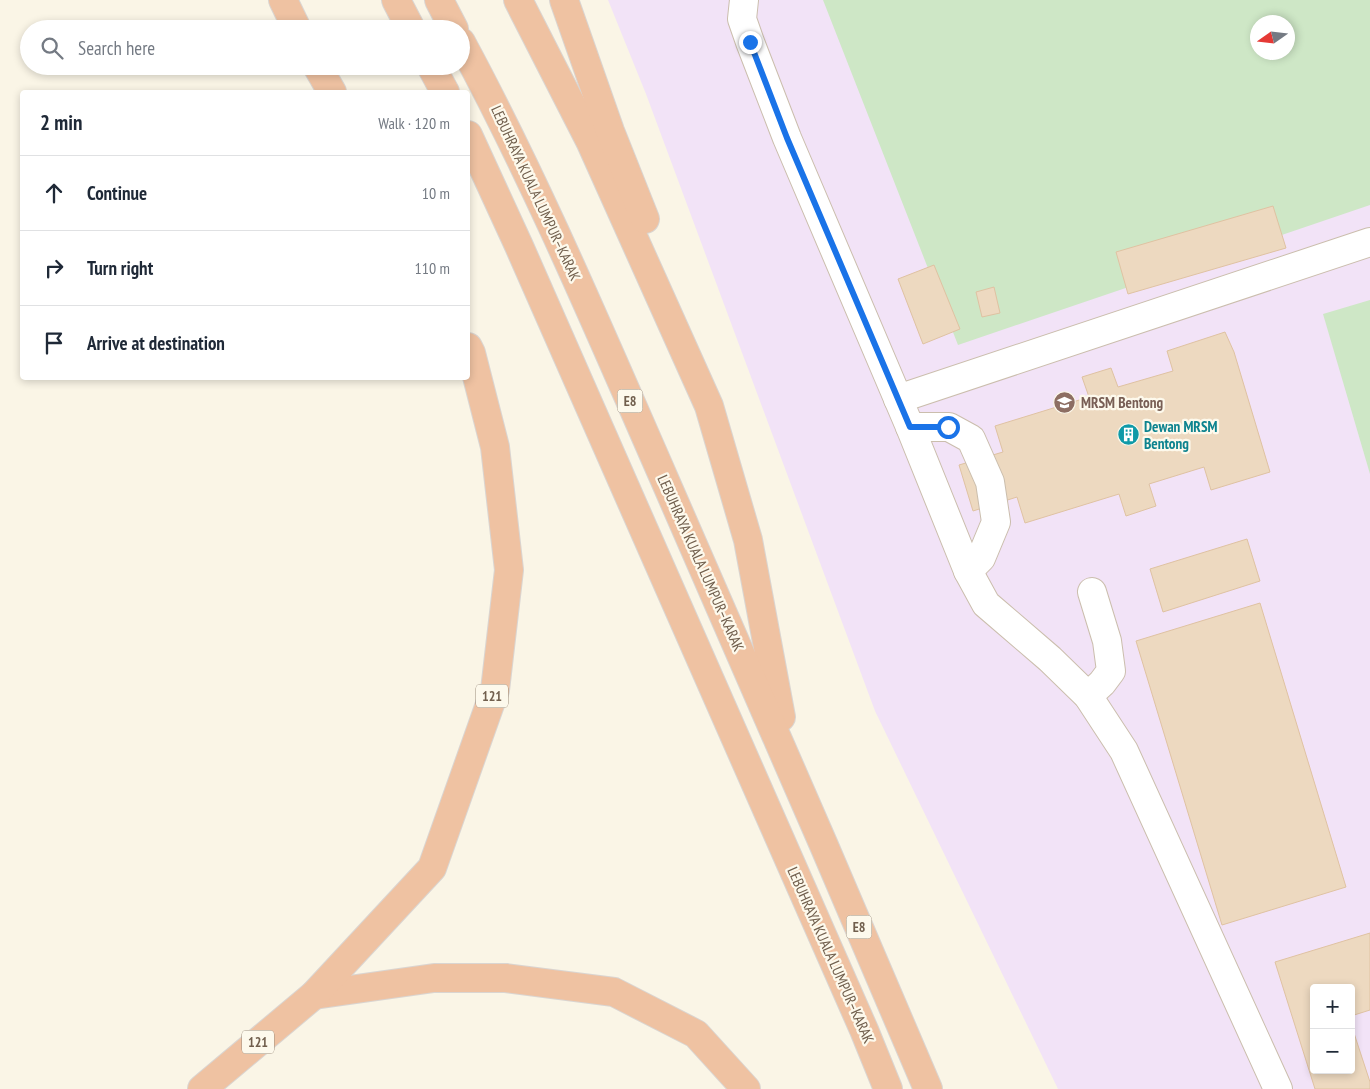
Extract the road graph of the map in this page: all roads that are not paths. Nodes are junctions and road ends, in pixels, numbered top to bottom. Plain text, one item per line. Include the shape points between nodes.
1 (283, 0) edge
2 (396, 0) edge
3 (439, 0) edge
4 (518, 0) edge
5 (564, 0) edge
6 (744, 0) edge
7 (293, 20) edge
8 (406, 20) edge
9 (449, 20) edge
10 (470, 58) edge
11 (322, 75) edge
12 (436, 75) edge
13 (331, 90) edge
14 (444, 90) edge
15 (470, 139) edge
16 (1370, 242) edge
17 (470, 351) edge
18 (898, 399) junction
19 (709, 406) junction
20 (910, 427) junction
21 (968, 572) junction
22 (1092, 592) dead end
23 (1088, 696) junction
24 (790, 765) junction
25 (314, 995) junction
26 (202, 1089) edge
27 (746, 1089) edge
28 (888, 1089) edge
29 (928, 1089) edge
30 (1278, 1089) edge

1 - 7 highway
2 - 8 highway
3 - 9 highway
4 - 19 highway via 592,143
5 - 19 highway via 610,131 692,338
6 - 18 street via 742,18 787,138
10 - 24 highway, LEBUHRAYA KUALA LUMPUR–KARAK / E8 via 555,230
11 - 13 highway
12 - 14 highway
15 - 28 highway, LEBUHRAYA KUALA LUMPUR–KARAK / E8 via 520,246
16 - 18 street
17 - 25 highway, 121 via 495,447 509,570 495,690 432,868
18 - 20 street
19 - 24 highway via 748,540
20 - 21 street
20 - 21 street via 948,427 971,439 990,482 996,522 981,558
21 - 23 street via 986,604
22 - 23 street via 1107,641 1111,671
23 - 30 street via 1124,751
24 - 29 highway, LEBUHRAYA KUALA LUMPUR–KARAK / E8
25 - 26 highway, 121
25 - 27 highway via 443,978 506,978 614,992 696,1034

